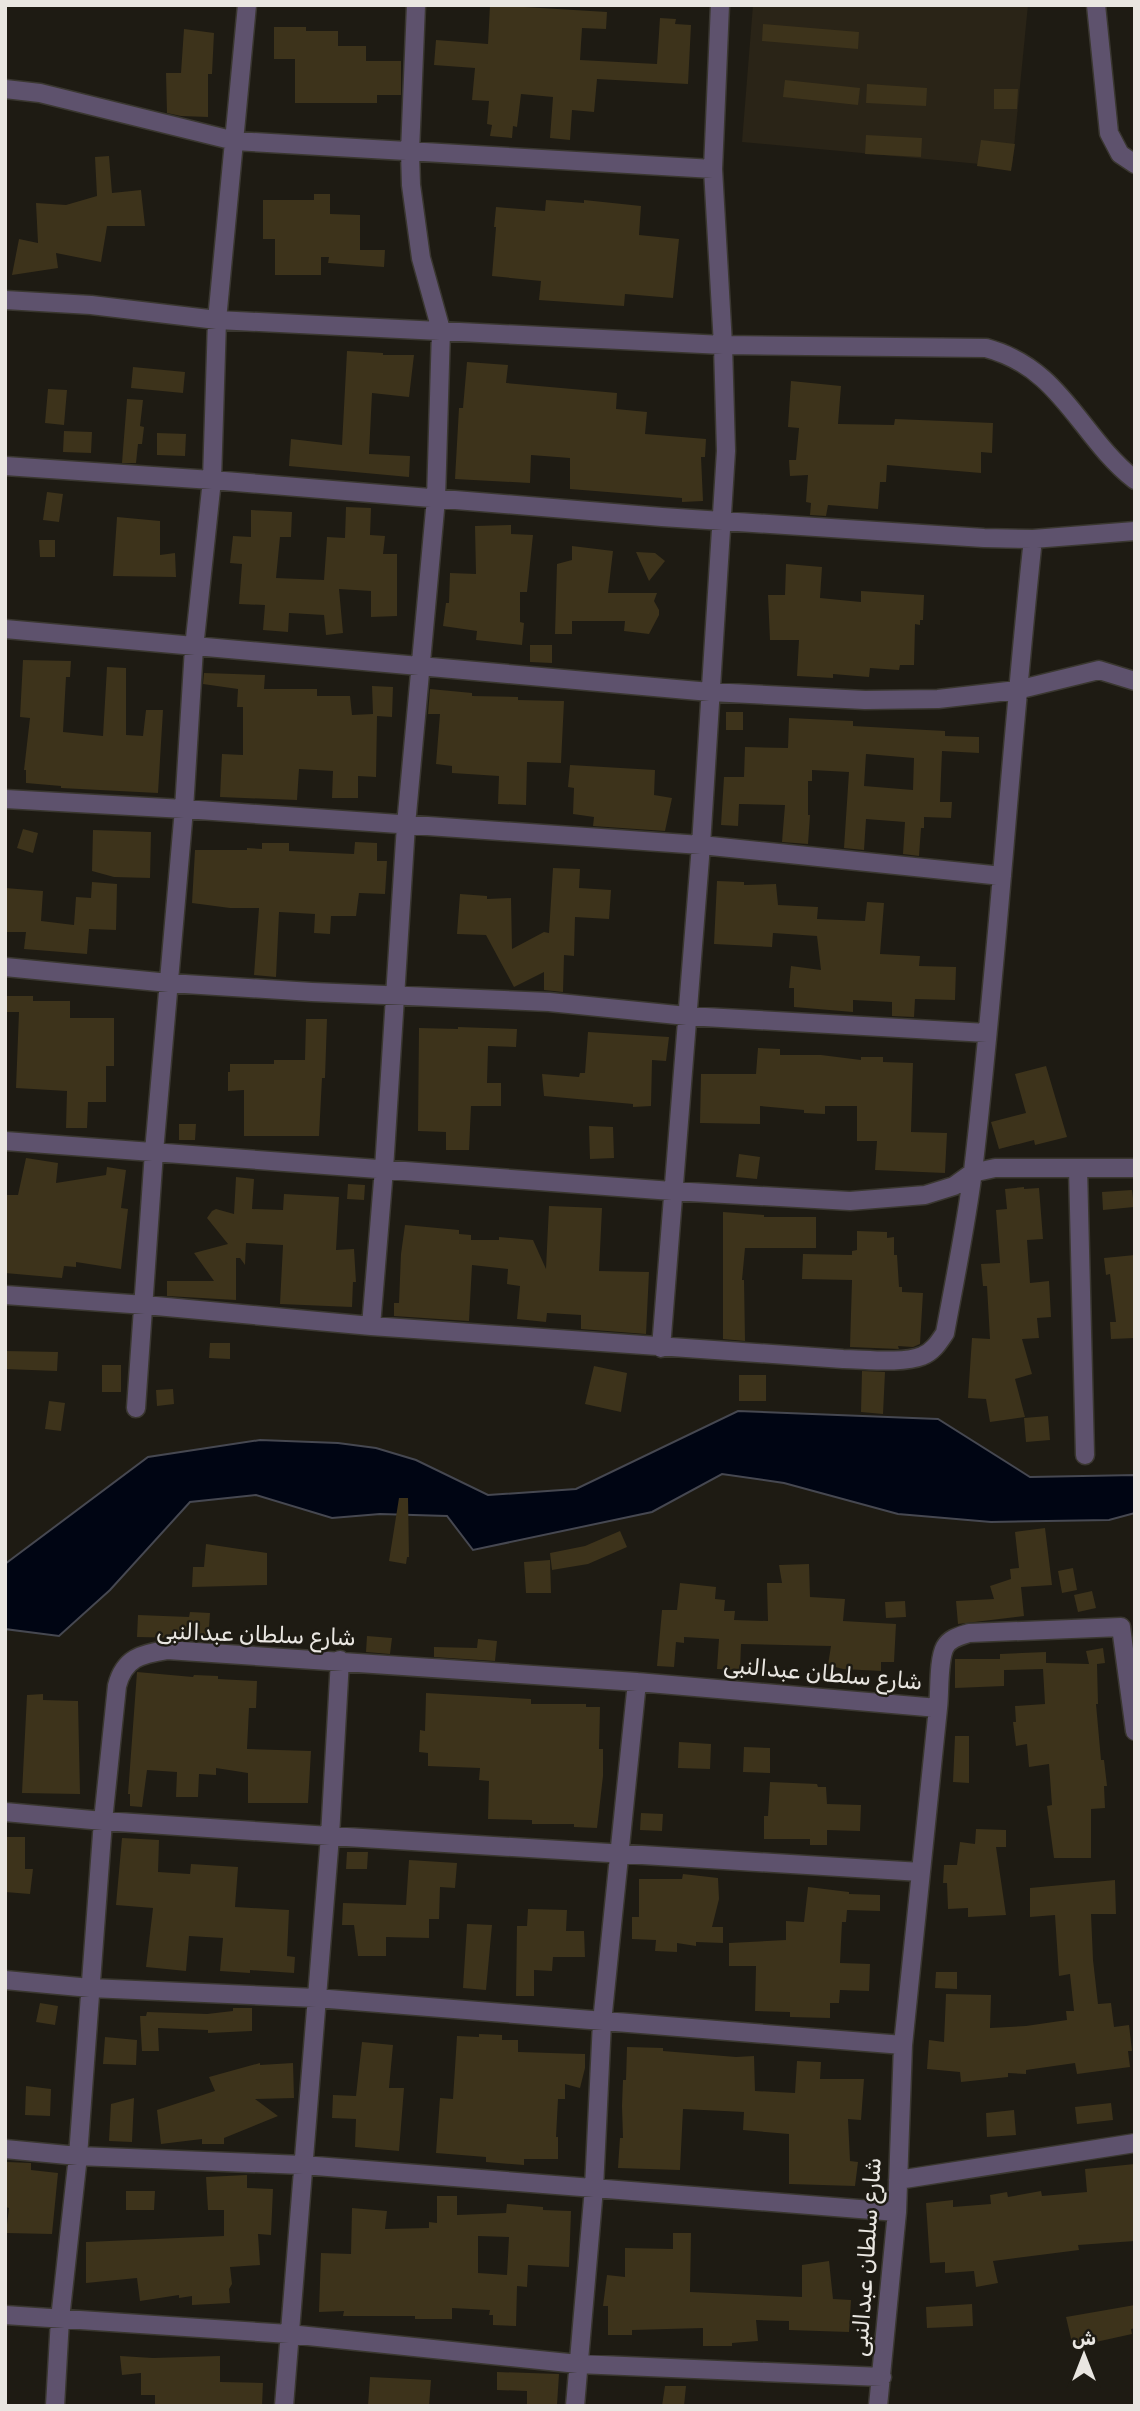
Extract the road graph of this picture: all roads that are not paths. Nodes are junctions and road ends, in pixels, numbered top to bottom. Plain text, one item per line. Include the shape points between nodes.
1 (247, 5) edge
2 (415, 5) edge
3 (720, 5) edge
4 (1096, 5) edge
5 (5, 89) edge
6 (235, 141) junction
7 (410, 152) junction
8 (1135, 163) edge
9 (713, 169) junction
10 (5, 300) edge
11 (217, 320) junction
12 (441, 330) junction
13 (723, 345) junction
14 (5, 466) edge
15 (212, 480) junction
16 (1135, 480) edge
17 (436, 499) junction
18 (723, 521) junction
19 (1135, 531) edge
20 (1033, 539) junction
21 (5, 629) edge
22 (194, 648) junction
23 (421, 666) junction
24 (1135, 681) edge
25 (1017, 690) junction
26 (710, 692) junction
27 (5, 799) edge
28 (184, 809) junction
29 (406, 825) junction
30 (701, 845) junction
31 (1002, 876) junction
32 (5, 967) edge
33 (169, 983) junction
34 (396, 996) junction
35 (687, 1016) junction
36 (987, 1033) junction
37 (5, 1141) edge
38 (154, 1152) junction
39 (1078, 1168) junction
40 (1135, 1168) edge
41 (384, 1169) junction
42 (972, 1173) junction
43 (672, 1191) junction
44 (5, 1295) edge
45 (145, 1305) junction
46 (371, 1326) junction
47 (661, 1348) junction
48 (136, 1408) dead end
49 (1085, 1455) dead end
50 (1128, 1627) edge
51 (340, 1660) junction
52 (637, 1682) junction
53 (939, 1708) junction
54 (1135, 1731) edge
55 (5, 1812) edge
56 (103, 1821) junction
57 (330, 1836) junction
58 (620, 1852) junction
59 (921, 1872) junction
60 (5, 1980) edge
61 (90, 1988) junction
62 (316, 1998) junction
63 (602, 2022) junction
64 (902, 2045) junction
65 (1135, 2143) edge
66 (5, 2149) edge
67 (78, 2156) junction
68 (303, 2165) junction
69 (898, 2180) junction
70 (594, 2188) junction
71 (897, 2211) junction
72 (5, 2315) edge
73 (60, 2319) junction
74 (289, 2334) junction
75 (578, 2364) junction
76 (882, 2377) junction
77 (55, 2406) edge
78 (284, 2406) edge
79 (575, 2406) edge
80 (878, 2406) edge

1 - 6 street
2 - 7 street
3 - 9 street
4 - 8 street via 1109,132 1120,154
5 - 6 street via 40,93
6 - 7 street
6 - 11 street
7 - 9 street
7 - 12 street via 421,258
9 - 13 street
10 - 11 street
11 - 12 street
11 - 15 street
12 - 13 street
12 - 17 street
13 - 16 street via 968,346 1002,353 1032,369 1059,392 1106,453
13 - 18 street
14 - 15 street
15 - 17 street
15 - 22 street
17 - 18 street
17 - 23 street
18 - 20 street
18 - 26 street
19 - 20 street
20 - 25 street
21 - 22 street
22 - 23 street
22 - 28 street
23 - 26 street
23 - 29 street
24 - 25 street via 1090,670
25 - 26 street via 889,700
25 - 31 street
26 - 30 street
27 - 28 street
28 - 29 street
28 - 33 street
29 - 30 street
29 - 34 street
30 - 31 street
30 - 35 street
31 - 36 street
32 - 33 street
33 - 34 street
33 - 38 street
34 - 35 street
34 - 41 street
35 - 36 street
35 - 43 street
36 - 42 street
37 - 38 street
38 - 41 street
38 - 45 street
39 - 40 street
39 - 42 street via 995,1168
39 - 49 street
41 - 43 street
41 - 46 street
42 - 43 street via 932,1194 863,1200
42 - 47 street via 945,1333 921,1357 843,1359
43 - 47 street
44 - 45 street
45 - 46 street
45 - 48 street
46 - 47 street
50 - 53 street via 958,1636 945,1647 942,1657
50 - 54 street
51 - 52 street, شارع سلطان عبدالنبى
51 - 56 street, شارع سلطان عبدالنبى via 167,1650 131,1660 117,1686
51 - 57 street
52 - 53 street, شارع سلطان عبدالنبى
52 - 58 street
53 - 59 street, شارع سلطان عبدالنبى
55 - 56 street
56 - 57 street
56 - 61 street
57 - 58 street
57 - 62 street
58 - 59 street
58 - 63 street
59 - 64 street, شارع سلطان عبدالنبى
60 - 61 street
61 - 62 street
61 - 67 street
62 - 63 street
62 - 68 street
63 - 64 street
63 - 70 street
64 - 69 street, شارع سلطان عبدالنبى
65 - 69 street
66 - 67 street
67 - 68 street
67 - 73 street
68 - 70 street
68 - 74 street
69 - 71 street, شارع سلطان عبدالنبى
70 - 71 street
70 - 75 street
71 - 76 street, شارع سلطان عبدالنبى
72 - 73 street
73 - 74 street
73 - 77 street
74 - 75 street
74 - 78 street
75 - 76 street
75 - 79 street
76 - 80 street, شارع سلطان عبدالنبى

